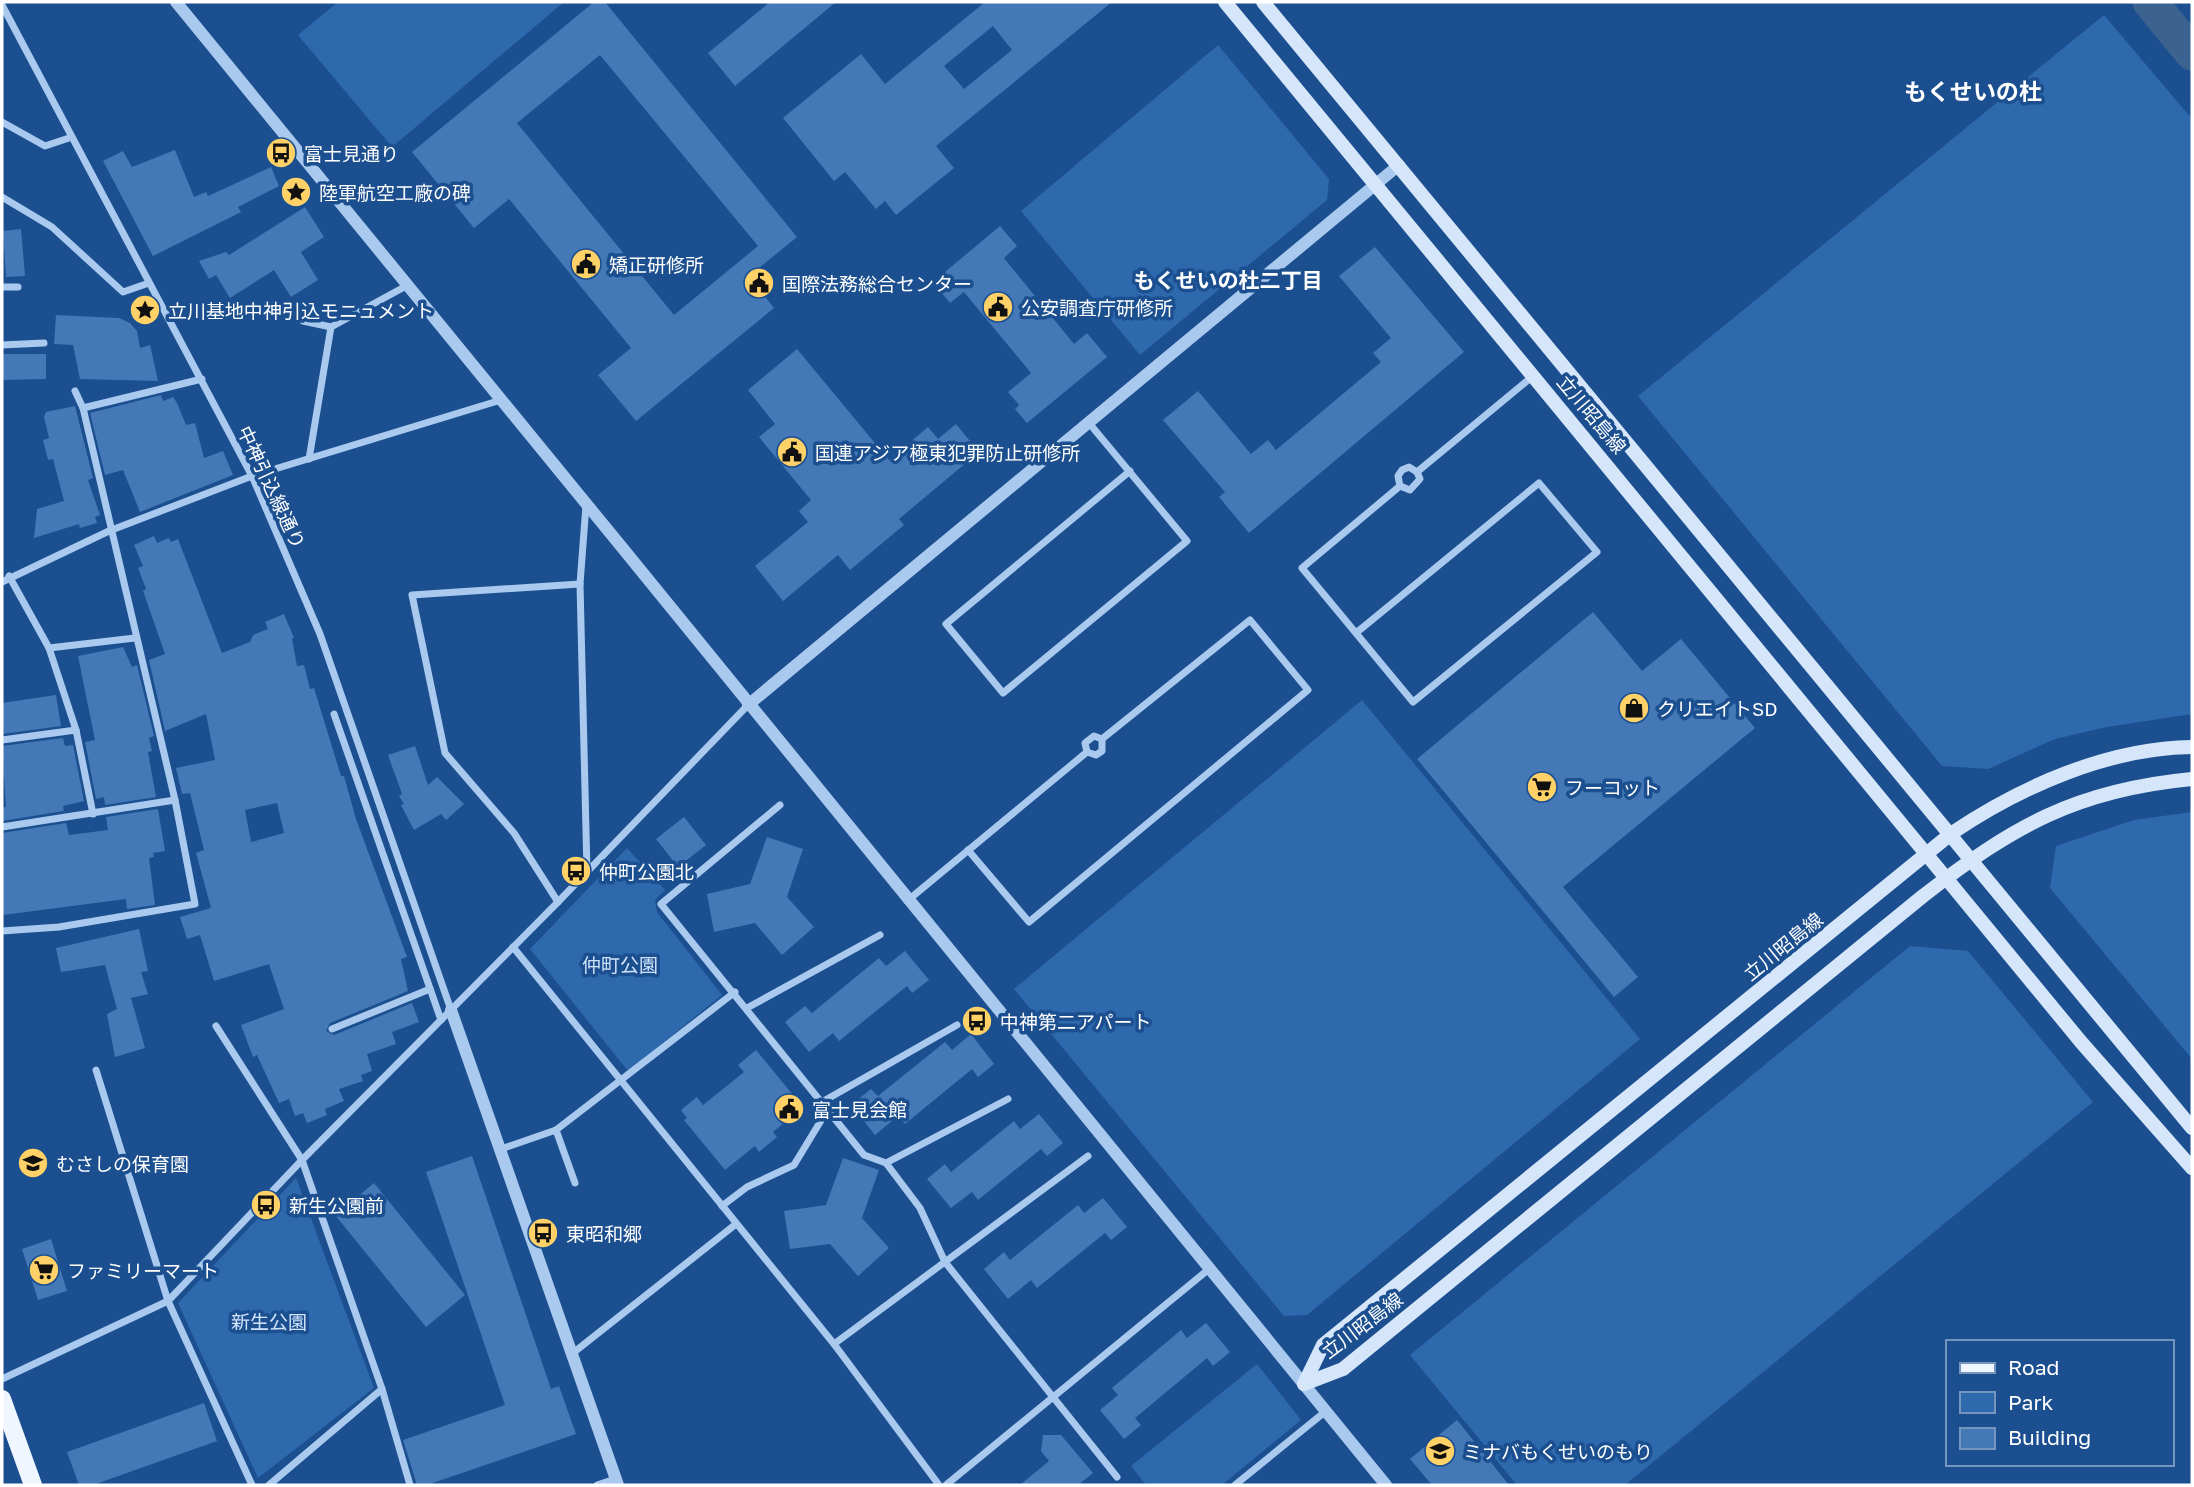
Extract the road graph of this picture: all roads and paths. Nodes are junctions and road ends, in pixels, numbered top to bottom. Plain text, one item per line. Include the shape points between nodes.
1 (176, 2) edge
2 (1225, 2) edge
3 (1263, 2) edge
4 (2, 5) edge
5 (2, 122) edge
6 (72, 137) junction
7 (1399, 165) junction
8 (1375, 185) junction
9 (2, 197) edge
10 (149, 283) junction
11 (408, 285) junction
12 (18, 286) dead end
13 (2, 287) edge
14 (303, 321) dead end
15 (331, 327) junction
16 (44, 343) dead end
17 (2, 345) edge
18 (1534, 375) junction
19 (202, 379) junction
20 (75, 391) dead end
21 (501, 400) junction
22 (83, 408) junction
23 (1090, 423) junction
24 (309, 459) junction
25 (1130, 471) junction
26 (1417, 472) junction
27 (252, 475) junction
28 (1400, 486) junction
29 (586, 503) junction
30 (109, 531) junction
31 (5, 579) edge
32 (580, 584) junction
33 (1356, 633) junction
34 (135, 638) junction
35 (50, 648) junction
36 (748, 705) junction
37 (334, 714) dead end
38 (76, 730) junction
39 (1102, 739) junction
40 (2, 740) edge
41 (2192, 747) edge
42 (1087, 752) junction
43 (2192, 779) edge
44 (175, 800) junction
45 (780, 805) dead end
46 (93, 814) junction
47 (2, 827) edge
48 (1952, 834) junction
49 (968, 850) junction
50 (1927, 854) junction
51 (1971, 858) junction
52 (587, 872) junction
53 (1947, 878) junction
54 (906, 901) junction
55 (558, 902) junction
56 (2, 931) edge
57 (880, 935) dead end
58 (513, 947) junction
59 (430, 989) junction
60 (735, 992) junction
61 (747, 1007) junction
62 (451, 1010) junction
63 (441, 1020) junction
64 (957, 1025) dead end
65 (216, 1026) dead end
66 (332, 1028) dead end
67 (96, 1070) dead end
68 (622, 1082) junction
69 (1008, 1099) dead end
70 (822, 1102) junction
71 (828, 1109) junction
72 (2192, 1128) edge
73 (556, 1130) junction
74 (501, 1149) junction
75 (1088, 1156) dead end
76 (302, 1160) junction
77 (886, 1163) junction
78 (2192, 1168) edge
79 (575, 1183) dead end
80 (722, 1206) junction
81 (736, 1224) junction
82 (945, 1262) junction
83 (1209, 1269) junction
84 (168, 1301) junction
85 (834, 1344) junction
86 (573, 1353) junction
87 (2, 1379) edge
88 (1304, 1384) junction
89 (382, 1389) junction
90 (1052, 1396) junction
91 (2, 1399) edge
92 (1326, 1411) junction
93 (1117, 1477) dead end
94 (617, 1482) edge
95 (33, 1485) edge
96 (252, 1485) edge
97 (268, 1485) edge
98 (410, 1485) edge
99 (597, 1485) edge
100 (939, 1485) edge
101 (946, 1485) edge
102 (1235, 1485) edge
103 (1386, 1485) edge

1 - 11 street
2 - 8 main road, 立川昭島線
3 - 7 main road, 立川昭島線
4 - 6 street, 中神引込線通り
5 - 6 street via 45,146
6 - 10 street, 中神引込線通り
7 - 8 street
7 - 48 main road, 立川昭島線 via 1691,524
8 - 18 main road, 立川昭島線
8 - 23 street
9 - 10 street via 52,227 122,292
10 - 19 street, 中神引込線通り
11 - 15 street
11 - 21 street
12 - 13 street
14 - 15 street
15 - 24 street
16 - 17 street
18 - 26 street
18 - 50 main road, 立川昭島線
19 - 22 street
19 - 27 street, 中神引込線通り
20 - 22 street
21 - 24 street
21 - 29 street
22 - 30 street
23 - 25 street
23 - 36 street
24 - 27 street
25 - 25 street via 1188,541 1003,693 946,624
26 - 28 street via 1420,480 1414,488
26 - 28 street via 1409,467 1402,470
27 - 30 street
27 - 62 street, 中神引込線通り via 320,635
28 - 33 street via 1302,568
29 - 32 street
29 - 36 street
30 - 31 street
30 - 34 street
31 - 35 street
32 - 52 street
32 - 55 street via 412,595 445,753 514,833
33 - 33 street via 1413,702 1597,552 1539,483
34 - 35 street
34 - 44 street
35 - 38 street
36 - 52 street
36 - 54 street
37 - 59 street
38 - 40 street
38 - 46 street
39 - 42 street via 1102,751 1096,755
39 - 42 street via 1088,738
39 - 49 street via 1250,620 1308,690 1029,922
41 - 48 main road, 立川昭島線 via 2141,753 2054,778 1990,809
42 - 49 street
43 - 51 main road, 立川昭島線 via 2127,789 2069,806 2011,832
44 - 46 street
44 - 56 street via 195,904 59,927
45 - 60 street via 661,904
46 - 47 street
48 - 50 main road, 立川昭島線
48 - 51 main road, 立川昭島線
49 - 54 street
50 - 53 main road, 立川昭島線
50 - 88 main road, 立川昭島線 via 1323,1345
51 - 53 main road, 立川昭島線
51 - 72 main road, 立川昭島線
52 - 55 street
53 - 78 main road, 立川昭島線
53 - 88 main road, 立川昭島線 via 1343,1369
54 - 83 street
55 - 58 street
57 - 61 street
58 - 62 street
58 - 68 street
59 - 63 street
59 - 66 street
60 - 61 street
60 - 68 street
61 - 70 street
62 - 63 street
62 - 74 street
63 - 76 street
64 - 70 street
65 - 76 street
67 - 84 street
68 - 73 street
68 - 80 street
69 - 77 street
70 - 71 street
71 - 77 street via 864,1155
71 - 80 street via 794,1165 747,1186
73 - 74 street
73 - 79 street
74 - 86 street
75 - 82 street
76 - 84 street
76 - 89 street
77 - 82 street via 920,1208
80 - 81 street
81 - 85 street
81 - 86 street
82 - 85 street
82 - 90 street
83 - 88 street
83 - 90 street
84 - 87 street
84 - 96 street
85 - 100 street
86 - 94 street
88 - 92 street
89 - 97 street
89 - 98 street
90 - 93 street
90 - 101 street
91 - 95 main road
92 - 102 street
92 - 103 street
94 - 99 street

